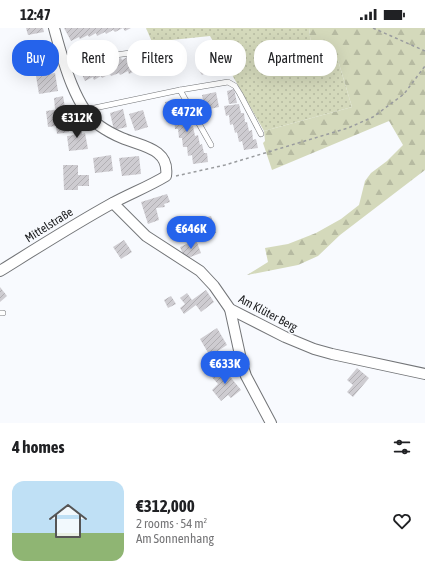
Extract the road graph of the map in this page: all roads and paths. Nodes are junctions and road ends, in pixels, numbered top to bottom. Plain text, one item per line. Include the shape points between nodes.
1 (54, 28) edge
2 (373, 28) edge
3 (425, 51) edge
4 (127, 53) edge
5 (63, 62) junction
6 (425, 66) edge
7 (180, 90) junction
8 (85, 110) junction
9 (261, 134) dead end
10 (211, 145) dead end
11 (166, 176) junction
12 (113, 203) junction
13 (0, 271) edge
14 (230, 308) junction
15 (425, 374) edge
16 (271, 423) edge

1 - 5 street
2 - 3 path
4 - 5 lane
5 - 8 street
6 - 11 path via 404,94 373,117 348,128 225,165 178,176
7 - 8 lane
7 - 9 lane via 228,82 235,86
7 - 10 lane
8 - 11 street via 100,126 122,138 152,149 161,156 167,168
11 - 12 street, Mittelstraße
12 - 13 street, Mittelstraße
12 - 14 street, Am Klüter Berg via 146,236 208,278
14 - 15 street, Am Klüter Berg via 314,349
14 - 16 street via 246,376

